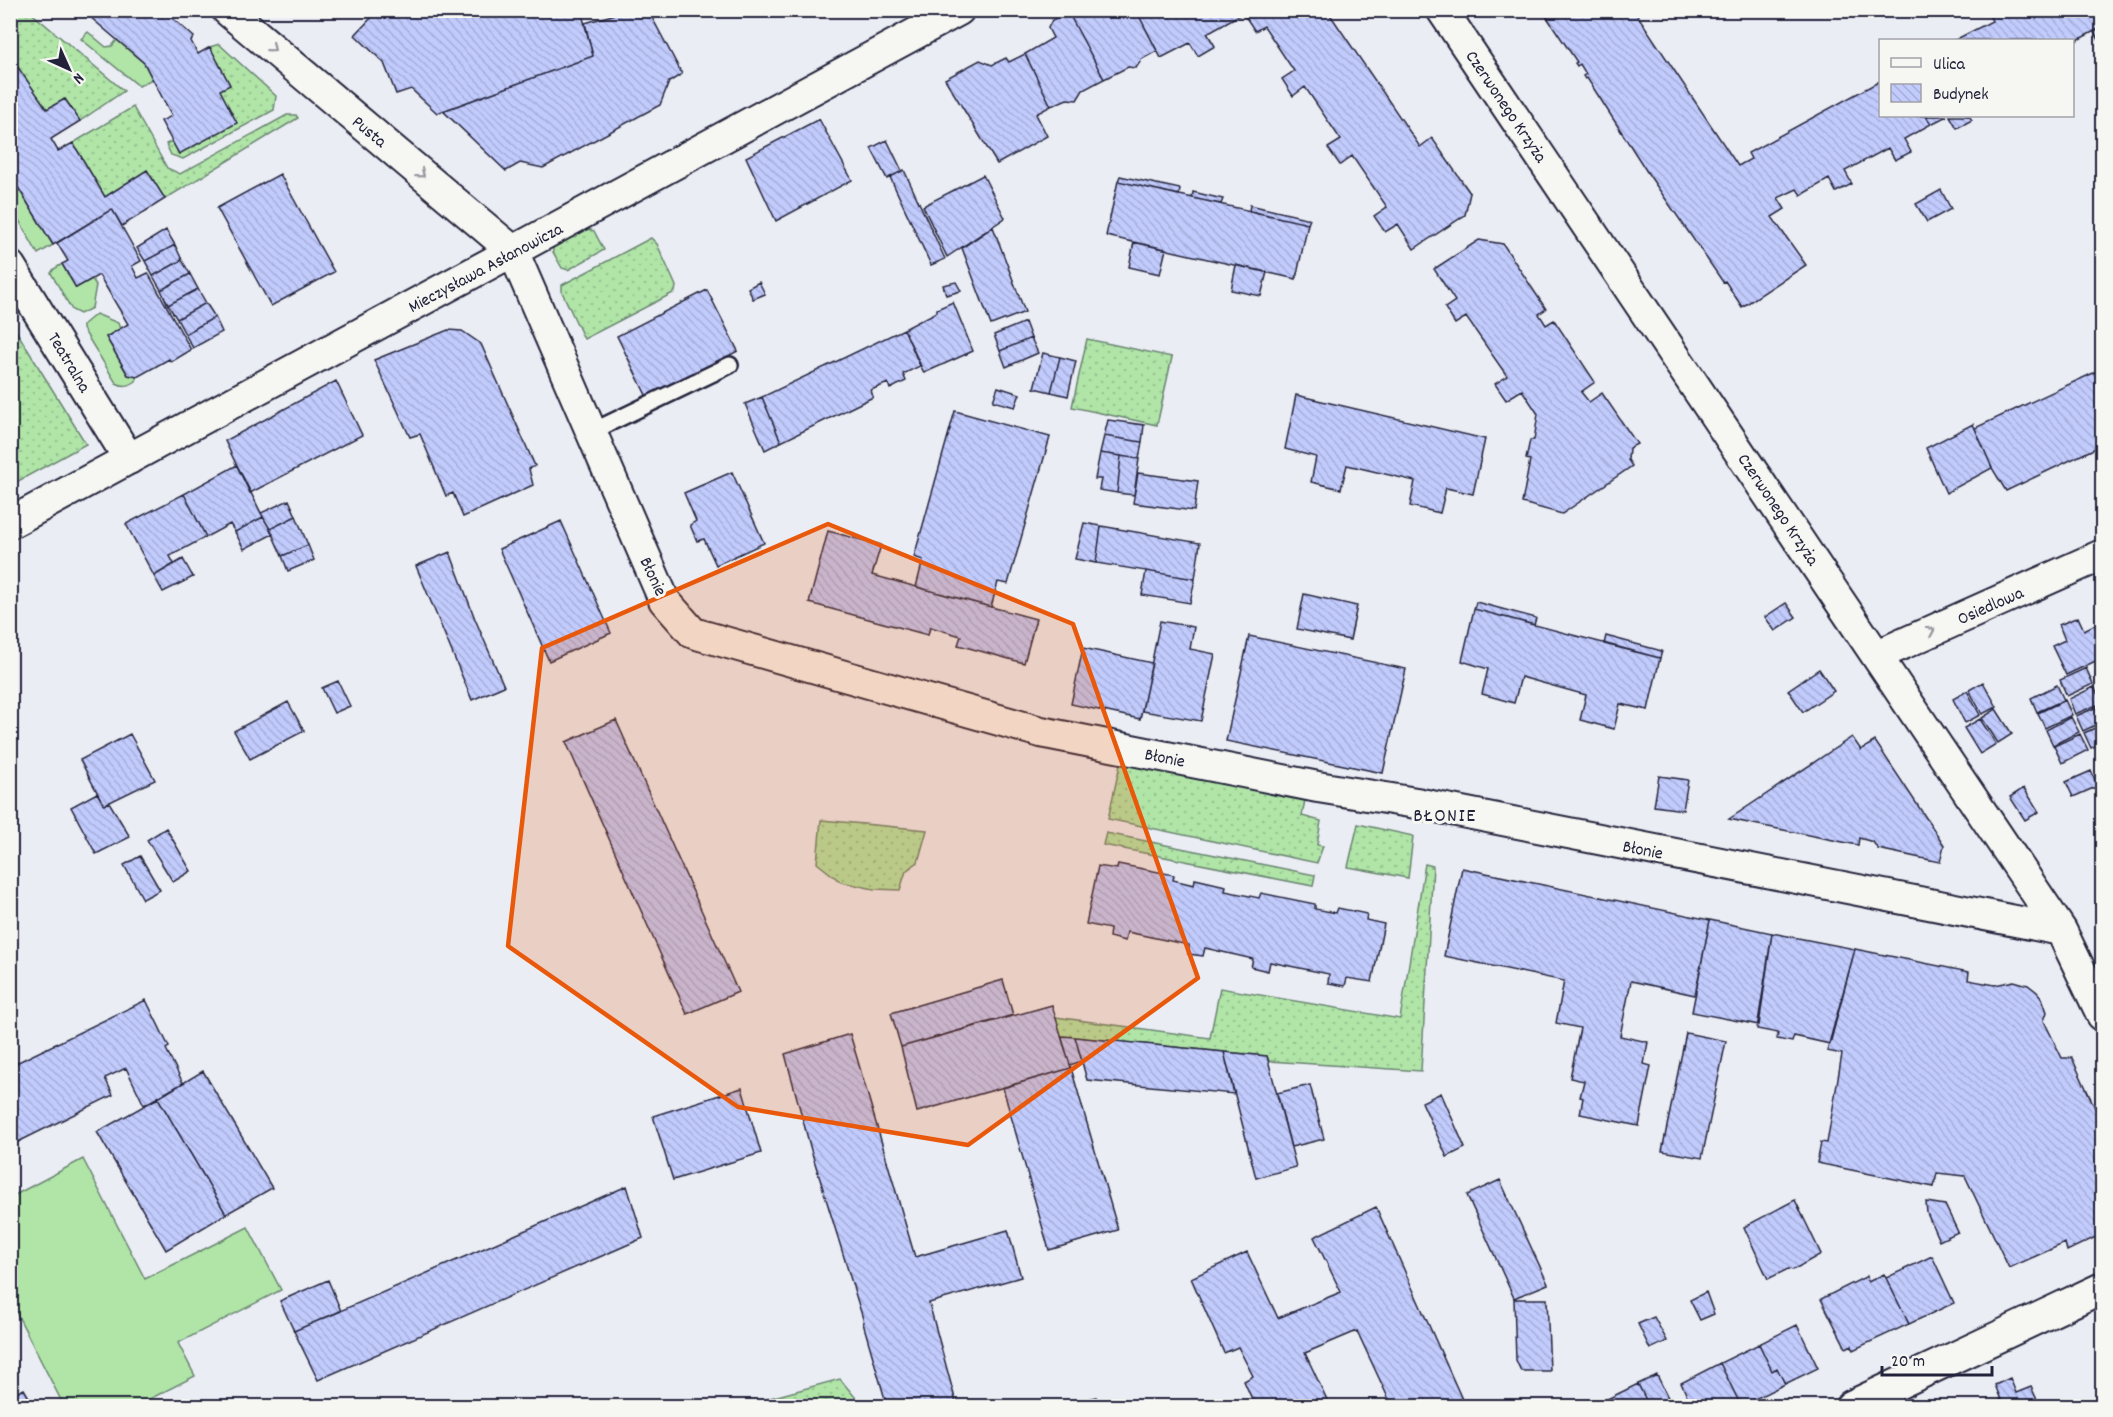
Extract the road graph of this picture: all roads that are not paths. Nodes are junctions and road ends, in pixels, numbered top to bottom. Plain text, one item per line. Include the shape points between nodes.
1 (227, 10) edge
2 (959, 10) edge
3 (1442, 10) edge
4 (513, 251) junction
5 (10, 266) edge
6 (730, 364) dead end
7 (591, 432) junction
8 (129, 459) junction
9 (10, 523) edge
10 (2103, 555) edge
11 (1878, 655) junction
12 (2061, 930) junction
13 (2103, 1015) edge
14 (2103, 1288) edge
15 (1851, 1407) edge

1 -> 4 street, Pusta
2 - 4 street, Mieczysława Asłanowicza
3 - 11 street, Czerwonego Krzyża
4 - 7 street, Błonie
4 - 8 street, Mieczysława Asłanowicza
5 - 8 street, Teatralna
6 - 7 lane
7 - 12 street, Błonie via 664,600 693,633 1041,732
8 - 9 street, Mieczysława Asłanowicza
11 -> 10 street, Osiedlowa
11 - 12 street, Czerwonego Krzyża
12 - 13 street, Czerwonego Krzyża
14 - 15 street

